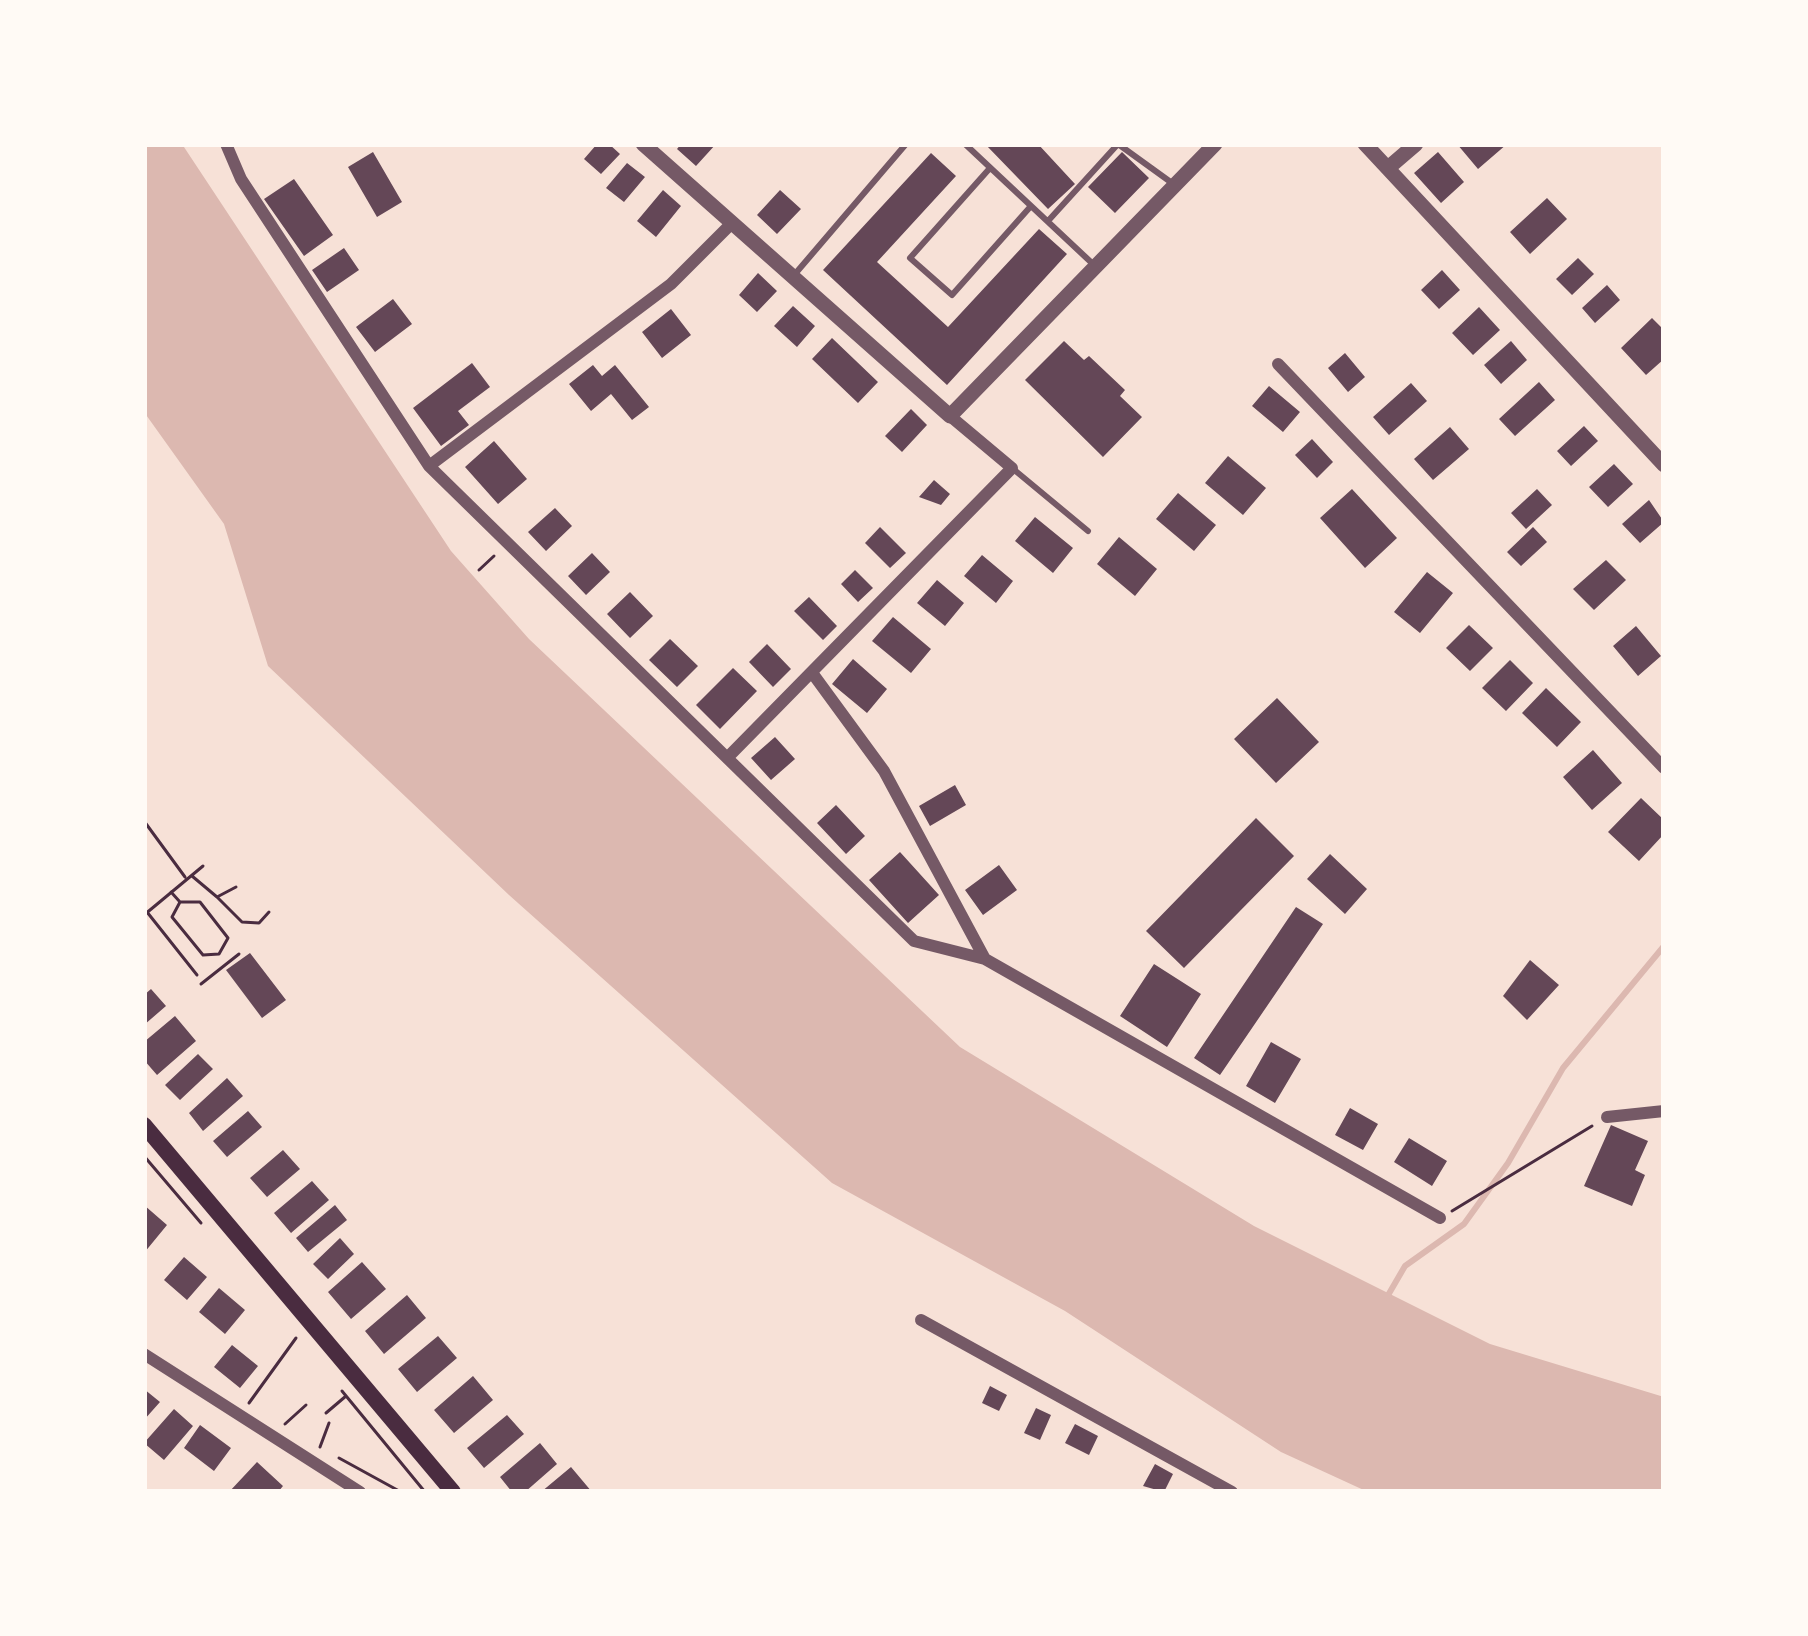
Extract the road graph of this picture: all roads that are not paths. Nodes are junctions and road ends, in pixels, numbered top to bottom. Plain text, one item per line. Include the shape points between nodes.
1 (226, 144) edge
2 (643, 144) edge
3 (906, 144) edge
4 (965, 144) edge
5 (1118, 144) edge
6 (1215, 144) edge
7 (1365, 144) edge
8 (1415, 144) edge
9 (990, 168) junction
10 (1388, 168) junction
11 (1175, 185) junction
12 (1031, 206) junction
13 (1048, 221) junction
14 (731, 224) junction
15 (1096, 266) junction
16 (792, 277) junction
17 (1278, 364) dead end
18 (950, 416) junction
19 (429, 466) junction
20 (1664, 466) edge
21 (1012, 468) junction
22 (1088, 531) dead end
23 (813, 674) junction
24 (730, 755) junction
25 (1664, 768) edge
26 (985, 959) junction
27 (1664, 1111) edge
28 (1607, 1117) road end
29 (144, 1125) edge
30 (1440, 1218) road end
31 (921, 1320) dead end
32 (144, 1354) edge
33 (360, 1492) edge
34 (453, 1492) edge
35 (1232, 1492) edge

1 - 19 street
2 - 14 street
3 - 16 lane
4 - 9 lane
5 - 11 lane
5 - 13 lane
6 - 11 street
7 - 10 street
8 - 10 street
9 - 12 lane
9 - 12 lane via 910,258 952,295
10 - 20 street
11 - 15 street
12 - 13 lane
13 - 15 lane
14 - 16 street
14 - 19 street via 671,284
15 - 18 street
16 - 18 street
17 - 25 street
18 - 21 street
19 - 24 street
21 - 22 lane
21 - 23 street
23 - 24 street
23 - 26 street via 884,771
24 - 26 street via 914,941
26 - 30 street
27 - 28 street
29 - 34 main road
31 - 35 street
32 - 33 street

